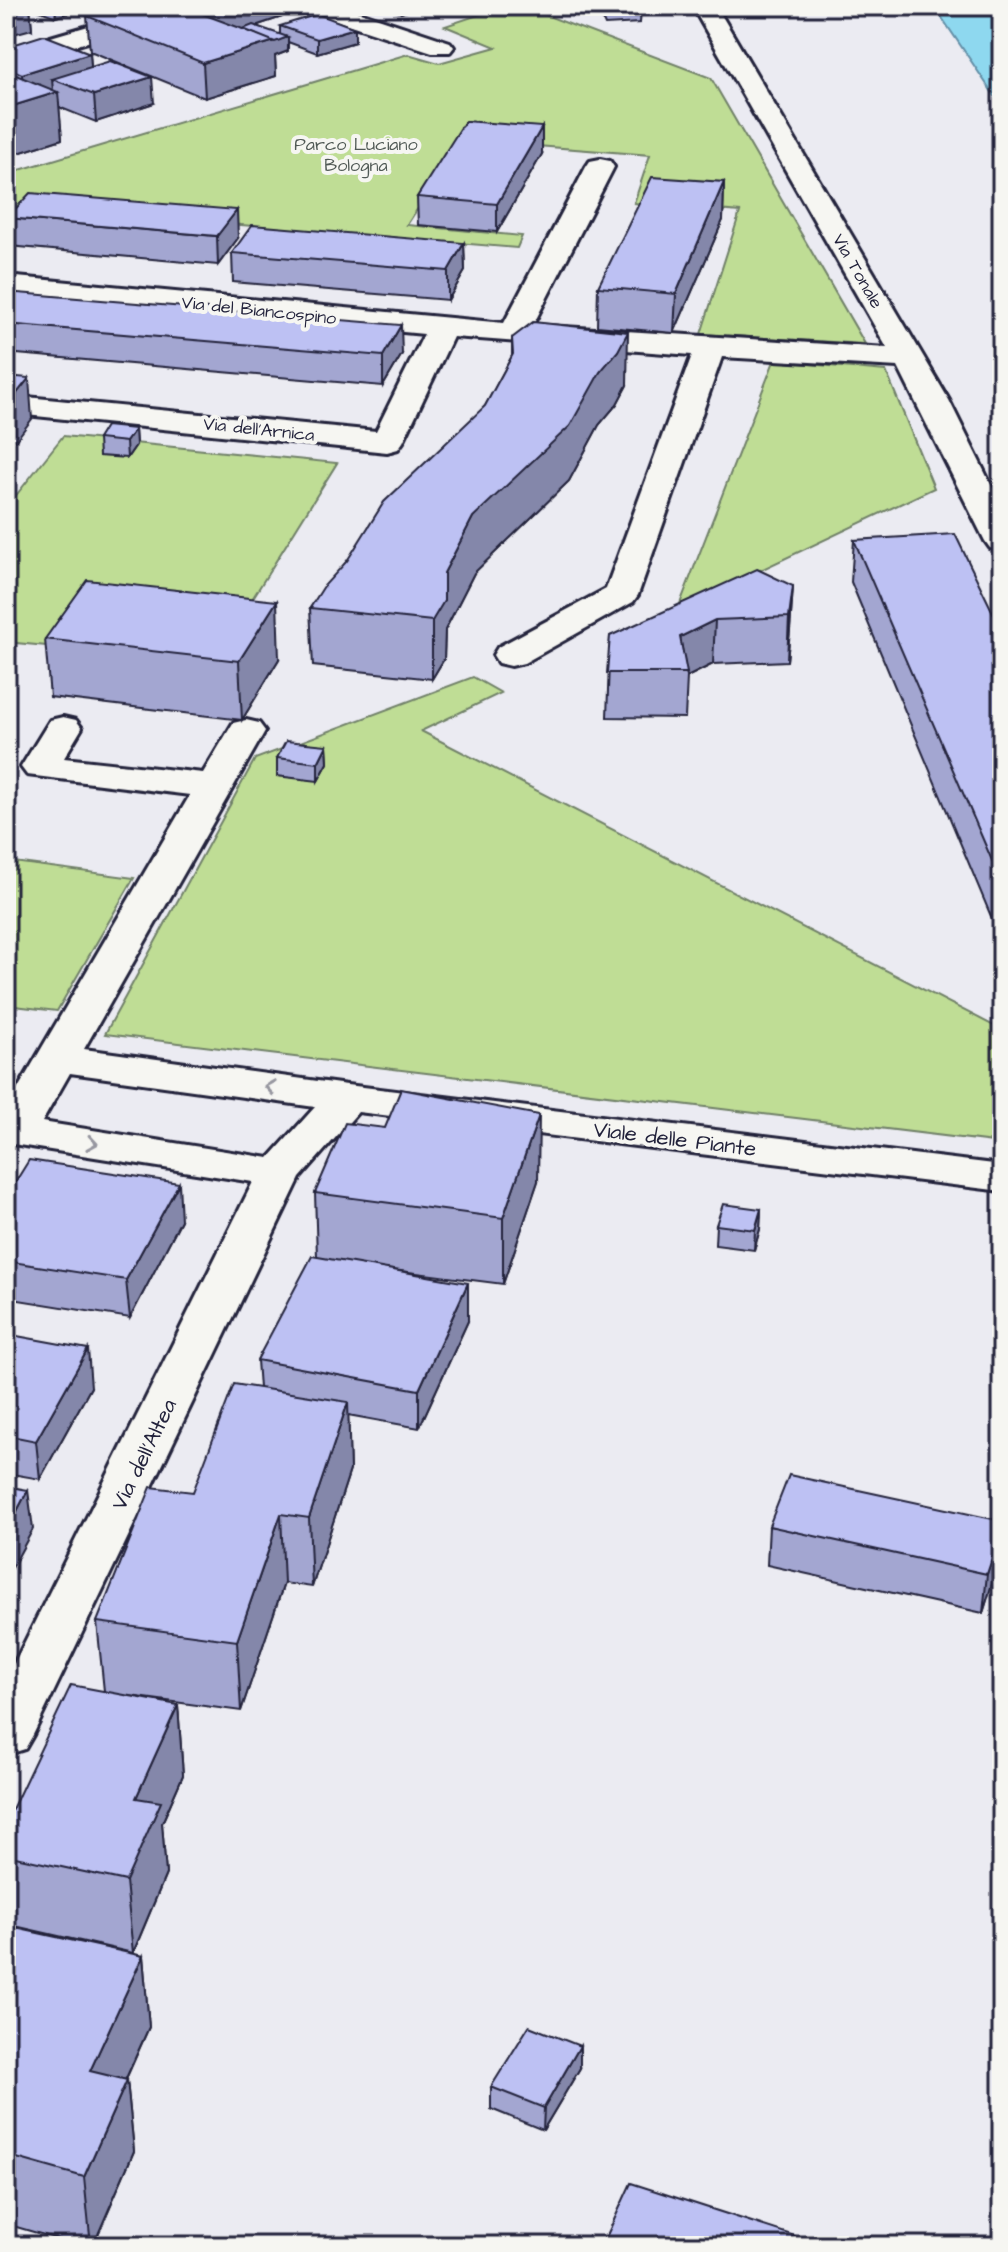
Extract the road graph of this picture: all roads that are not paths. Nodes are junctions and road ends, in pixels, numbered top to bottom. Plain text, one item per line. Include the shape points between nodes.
1 (184, 6) edge
2 (317, 6) edge
3 (704, 6) edge
4 (441, 47) dead end
5 (6, 58) edge
6 (600, 167) dead end
7 (6, 285) edge
8 (442, 328) junction
9 (513, 334) junction
10 (710, 349) junction
11 (907, 358) junction
12 (6, 404) edge
13 (1002, 541) edge
14 (511, 655) dead end
15 (63, 728) dead end
16 (246, 731) dead end
17 (214, 786) junction
18 (56, 1058) junction
19 (347, 1098) junction
20 (11, 1130) edge
21 (280, 1173) junction
22 (1002, 1178) edge
23 (6, 1735) edge

1 - 5 street
2 - 4 street
3 - 11 street, Via Tonale
6 - 9 street
7 - 8 street, Via del Biancospino
8 - 9 street, Via del Biancospino
8 - 12 street, Via dell'Arnica via 387,442
9 - 10 street, Via del Biancospino
10 - 11 street, Via del Biancospino
10 - 14 street via 621,595
11 - 13 street, Via Tonale
15 - 17 street via 40,767
16 - 17 street
17 - 18 street
19 -> 18 street, Viale delle Piante
18 - 20 street
19 - 21 street
19 - 22 street, Viale delle Piante
20 -> 21 street
21 - 23 street, Via dell'Altea

